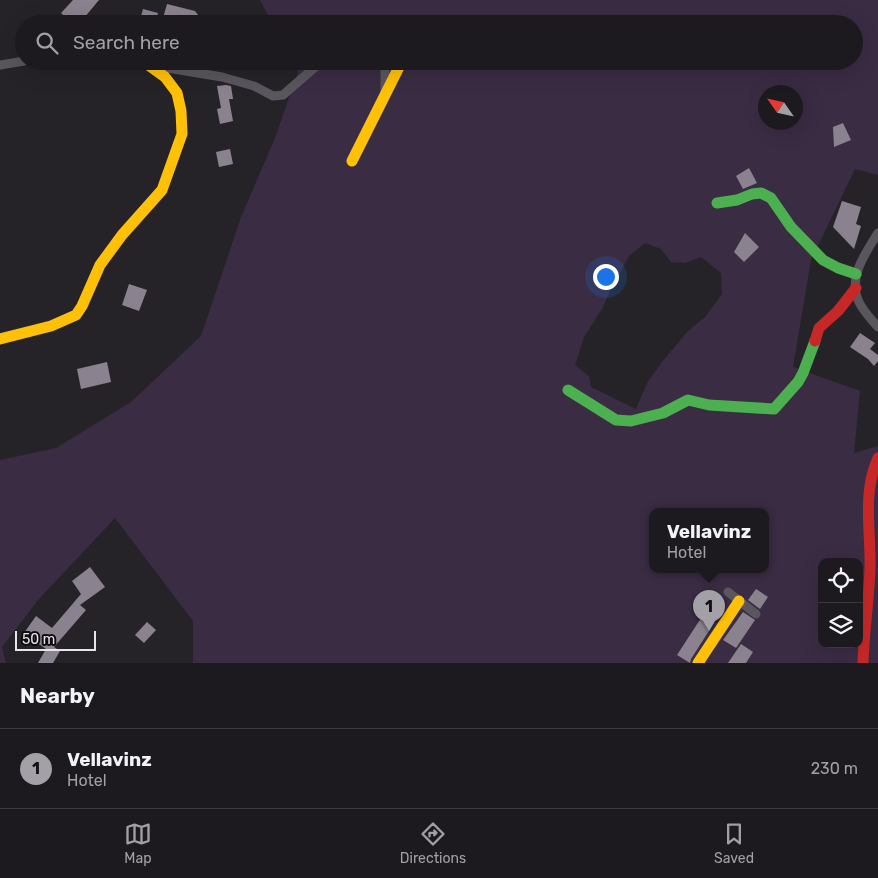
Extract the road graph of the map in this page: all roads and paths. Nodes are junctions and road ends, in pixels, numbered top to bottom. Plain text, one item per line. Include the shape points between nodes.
1 (15, 62) edge
2 (0, 65) edge
3 (155, 70) edge
4 (181, 70) edge
5 (312, 70) edge
6 (385, 70) edge
7 (398, 70) edge
8 (386, 94) junction
9 (352, 161) dead end
10 (717, 203) dead end
11 (878, 233) edge
12 (856, 274) junction
13 (856, 288) junction
14 (878, 327) edge
15 (0, 339) edge
16 (568, 390) dead end
17 (878, 458) edge
18 (728, 592) dead end
19 (739, 601) junction
20 (756, 614) dead end
21 (698, 663) edge
22 (863, 663) edge

1 - 2 street
3 - 15 street via 178,93 182,134 162,190 100,265 76,315 51,326
4 - 5 street via 254,86 272,96 283,95
6 - 8 street
7 - 8 street
8 - 9 street
10 - 12 street via 752,194 771,198 791,226 823,260
11 - 12 street
12 - 13 street
13 - 14 street via 858,300
13 - 16 street via 838,311 818,328 798,382 774,409 709,406 688,400 663,413 631,421 616,420
17 - 22 street via 870,479 870,568
18 - 19 street
19 - 20 street
19 - 21 street

